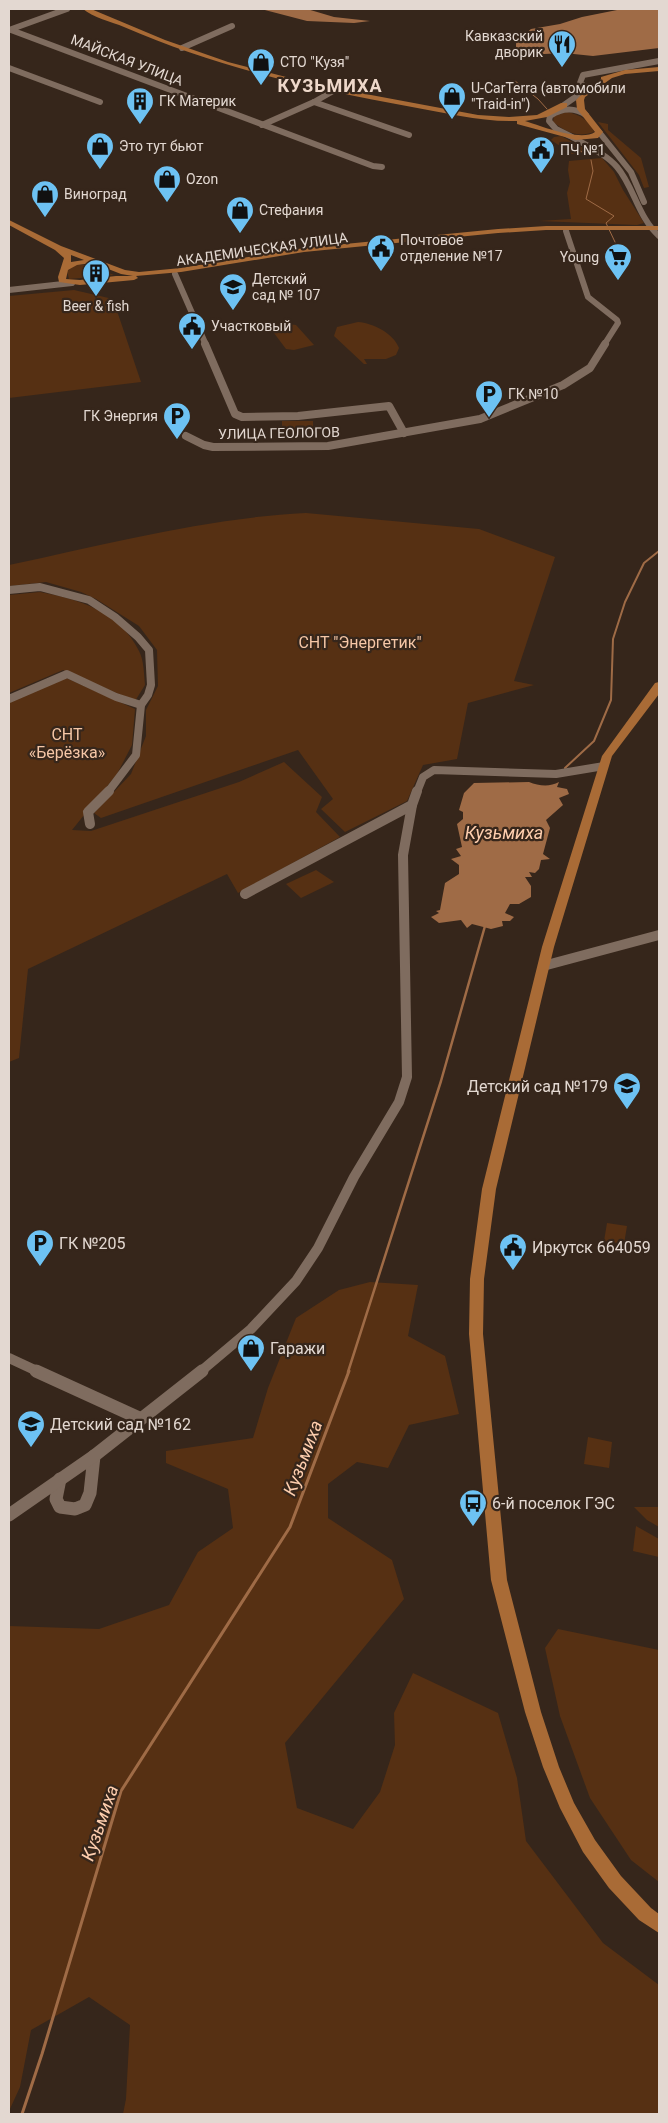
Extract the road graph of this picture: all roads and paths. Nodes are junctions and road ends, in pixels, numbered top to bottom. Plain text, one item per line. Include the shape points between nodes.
1 (66, 9) edge
2 (86, 9) edge
3 (232, 26) dead end
4 (10, 30) edge
5 (182, 48) junction
6 (659, 61) edge
7 (9, 68) edge
8 (659, 69) edge
9 (335, 90) junction
10 (587, 90) junction
11 (100, 102) dead end
12 (314, 102) junction
13 (564, 105) junction
14 (559, 111) junction
15 (552, 114) junction
16 (586, 115) junction
17 (496, 118) junction
18 (512, 118) junction
19 (262, 125) junction
20 (599, 132) junction
21 (409, 135) dead end
22 (571, 137) junction
23 (614, 150) junction
24 (601, 154) junction
25 (382, 167) dead end
26 (9, 222) edge
27 (656, 228) edge
28 (609, 230) junction
29 (566, 232) junction
30 (58, 248) junction
31 (109, 267) junction
32 (65, 269) junction
33 (175, 274) junction
34 (109, 280) junction
35 (72, 283) junction
36 (36, 287) junction
37 (9, 290) edge
38 (404, 433) junction
39 (186, 436) dead end
40 (9, 590) edge
41 (659, 685) edge
42 (9, 699) edge
43 (141, 705) junction
44 (604, 766) junction
45 (412, 805) junction
46 (90, 824) dead end
47 (246, 894) dead end
48 (659, 935) edge
49 (543, 966) junction
50 (9, 1358) edge
51 (139, 1418) junction
52 (94, 1456) junction
53 (60, 1479) junction
54 (9, 1515) edge
55 (659, 1924) edge

1 - 4 street
2 - 5 main road
3 - 5 street
4 - 19 street, МАЙСКАЯ УЛИЦА
5 - 9 main road
6 - 10 street via 581,77 580,83
7 - 11 street
8 - 10 main road via 611,75
9 - 12 street
9 - 17 main road
10 - 13 street
10 - 16 main road via 580,100 580,107
12 - 19 street
12 - 21 street
13 - 14 street
13 - 18 main road via 538,117
14 - 15 street
14 - 16 street via 574,110
15 - 18 street via 535,119
15 - 22 street via 550,124
16 - 20 main road
17 - 18 main road
17 - 22 main road
19 - 25 street, МАЙСКАЯ УЛИЦА
20 - 22 main road via 590,138
20 - 23 street
22 - 24 street
23 - 24 street via 603,149 599,151
23 - 27 street via 631,172
24 - 27 street via 620,171
26 - 30 main road
27 - 28 main road, АКАДЕМИЧЕСКАЯ УЛИЦА
28 - 29 main road, АКАДЕМИЧЕСКАЯ УЛИЦА
28 - 31 main road via 546,228 498,231 304,250 146,274
29 - 33 main road, АКАДЕМИЧЕСКАЯ УЛИЦА via 513,232 332,251
29 - 38 street, УЛИЦА ГЕОЛОГОВ via 588,297 618,323 593,365 563,385 480,419
30 - 31 main road
30 - 32 main road via 68,257
31 - 32 main road via 82,262
31 - 34 main road via 120,275
32 - 35 main road via 62,280
32 - 36 street via 52,282
33 - 34 main road, АКАДЕМИЧЕСКАЯ УЛИЦА
33 - 38 street, УЛИЦА ГЕОЛОГОВ via 236,414 242,417 298,416 389,406
34 - 35 main road, АКАДЕМИЧЕСКАЯ УЛИЦА
35 - 36 street
36 - 37 street
38 - 39 street, УЛИЦА ГЕОЛОГОВ via 324,446 214,447
40 - 43 street via 40,587 89,600 138,637 149,650 151,685
41 - 44 main road via 651,700 616,741
42 - 43 street via 67,674
43 - 46 street via 136,755 112,788 88,812
44 - 45 street via 556,774 434,770 423,777
44 - 49 main road
45 - 47 street
45 - 51 street via 402,855 408,1060 407,1077 399,1102 354,1177 318,1248 296,1281 251,1329
48 - 49 street
49 - 55 main road via 489,1189 476,1279 476,1334 499,1580 533,1712 568,1808 589,1846 615,1882
50 - 51 street
51 - 52 street
52 - 53 street
52 - 53 street via 90,1498 86,1505 60,1507 56,1499
53 - 54 street

